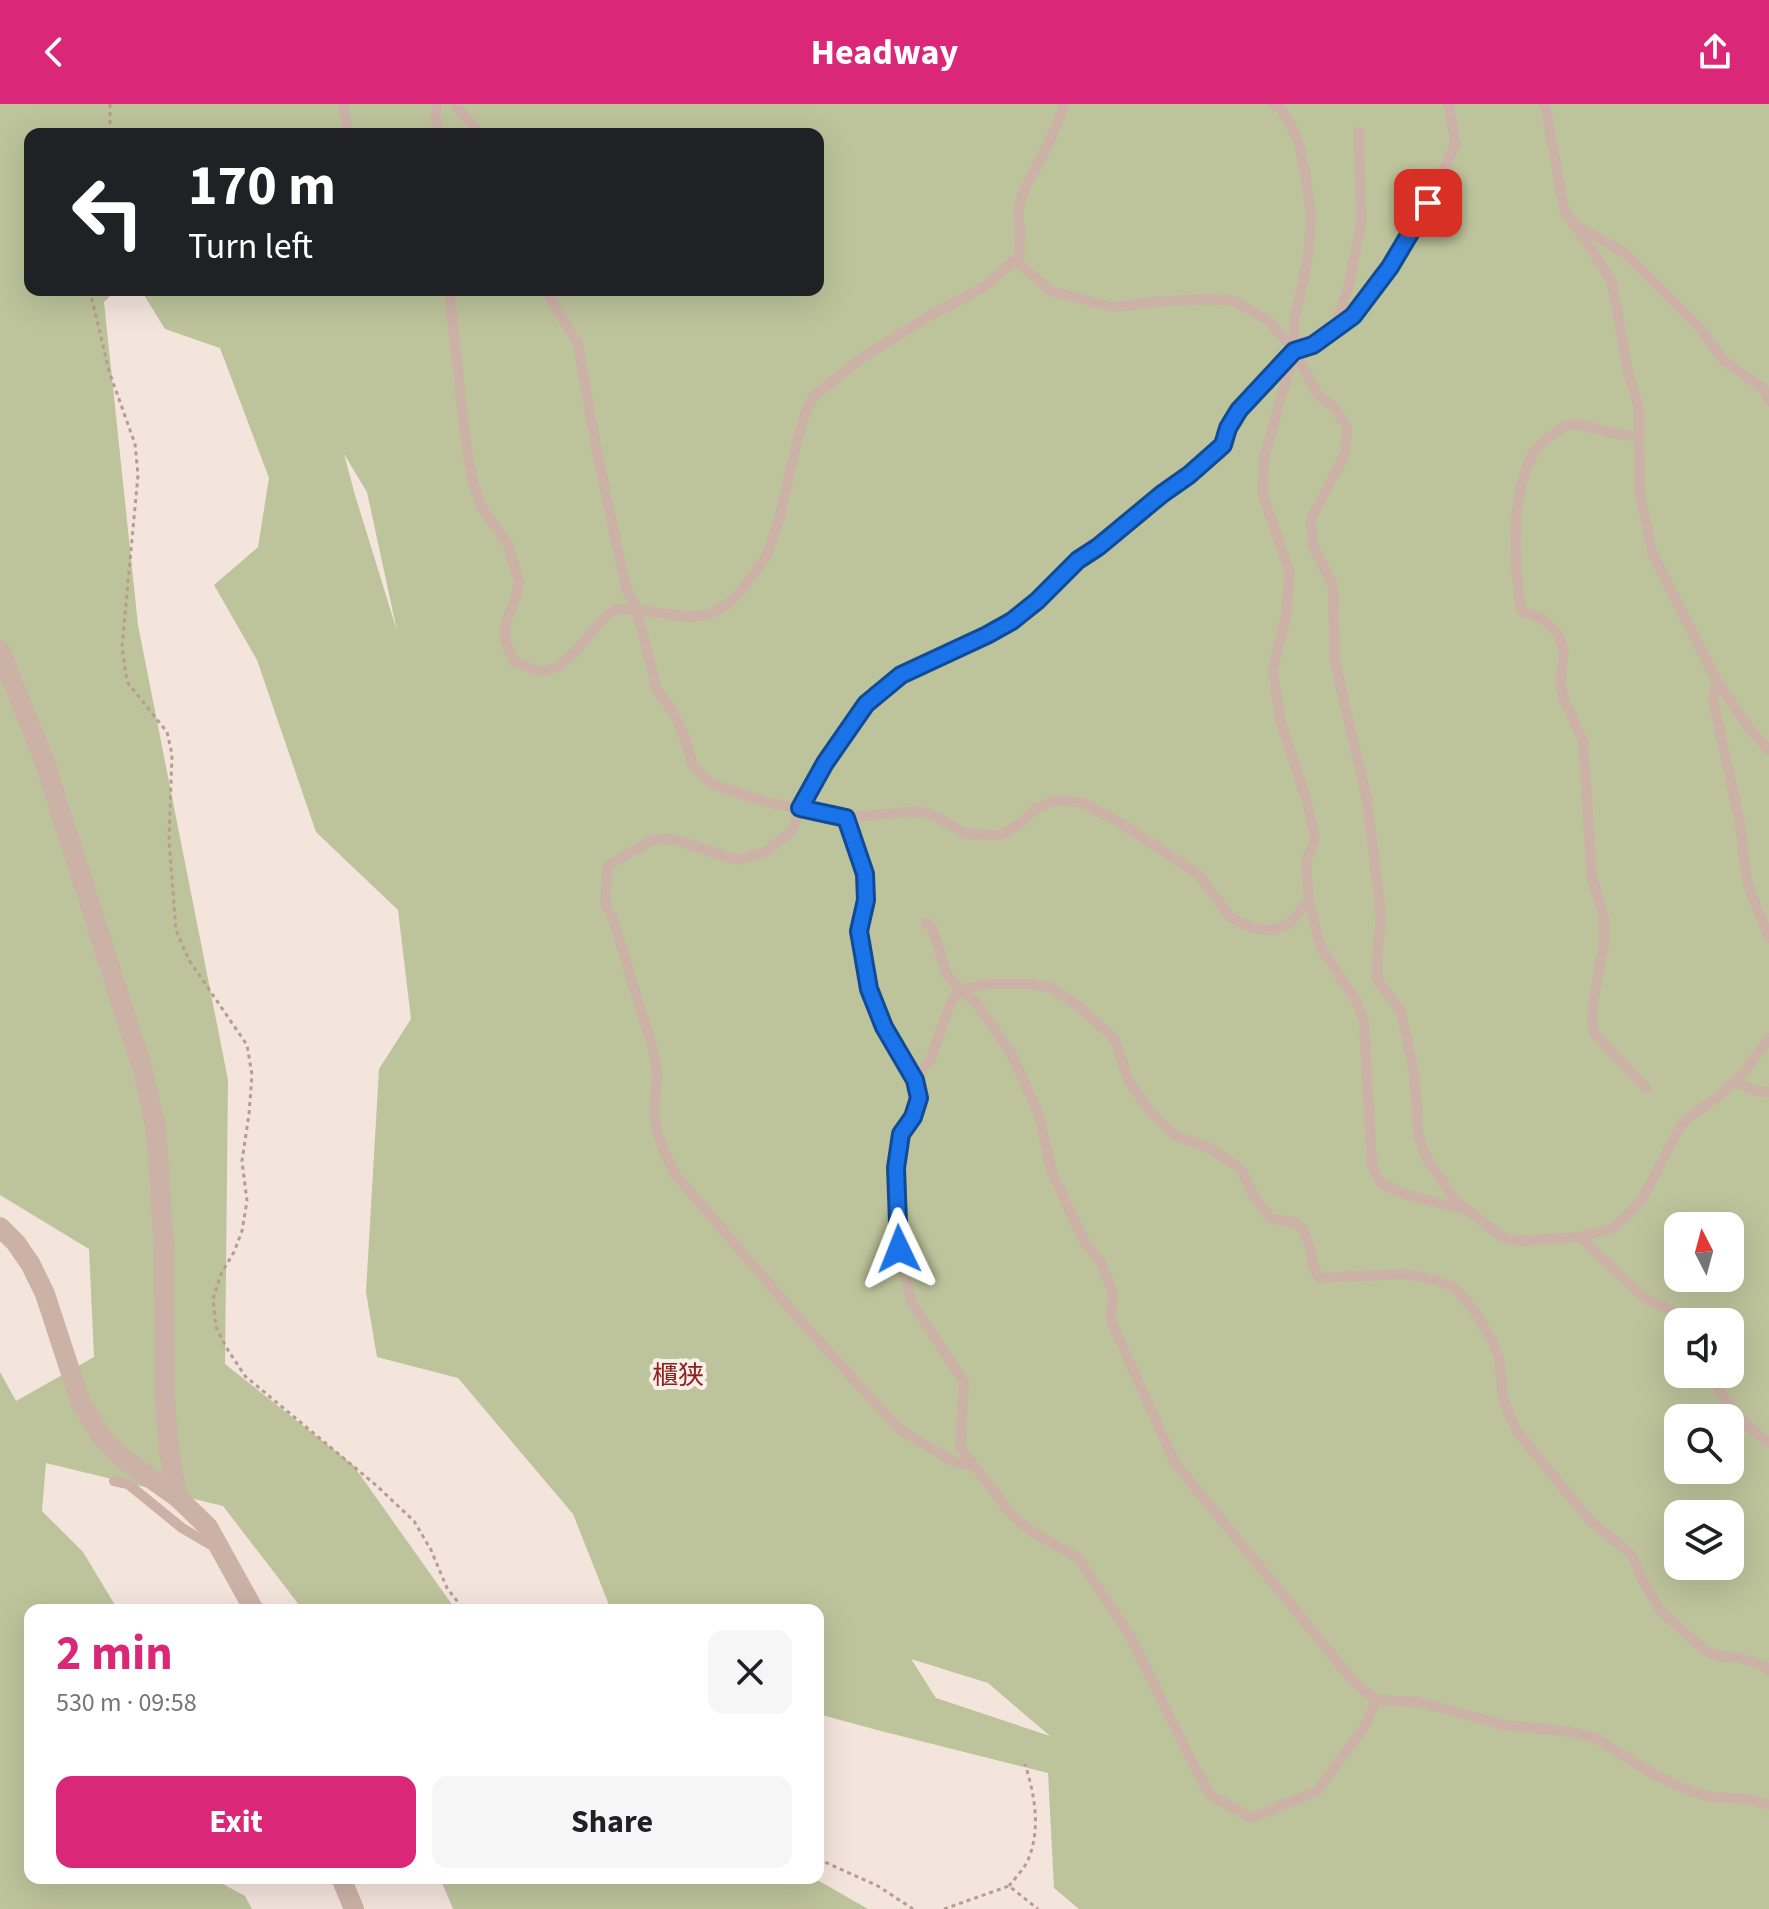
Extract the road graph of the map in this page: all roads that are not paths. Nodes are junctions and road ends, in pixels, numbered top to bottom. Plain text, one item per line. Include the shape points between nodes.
1 (343, 104) edge
2 (437, 104) edge
3 (455, 104) edge
4 (1065, 104) edge
5 (1274, 104) edge
6 (1448, 104) edge
7 (1545, 104) edge
8 (348, 128) edge
9 (439, 128) edge
10 (475, 128) edge
11 (1359, 132) dead end
12 (1574, 225) junction
13 (1019, 256) junction
14 (450, 296) edge
15 (549, 296) edge
16 (1333, 330) junction
17 (1294, 351) junction
18 (1769, 401) edge
19 (1639, 438) junction
20 (637, 610) junction
21 (0, 651) edge
22 (1717, 681) junction
23 (1769, 750) edge
24 (800, 808) junction
25 (846, 818) junction
26 (1309, 901) junction
27 (926, 922) dead end
28 (1769, 938) edge
29 (962, 992) junction
30 (1769, 1038) edge
31 (915, 1080) junction
32 (1736, 1081) junction
33 (1646, 1088) dead end
34 (1769, 1092) edge
35 (1469, 1211) junction
36 (0, 1227) edge
37 (1580, 1237) junction
38 (1666, 1308) edge
39 (1718, 1388) edge
40 (1769, 1443) edge
41 (974, 1466) junction
42 (114, 1481) dead end
43 (177, 1497) junction
44 (221, 1551) junction
45 (251, 1604) edge
46 (1769, 1671) edge
47 (1377, 1700) junction
48 (1769, 1805) edge
49 (344, 1884) edge
50 (354, 1909) edge

1 - 8 lane
2 - 9 lane
3 - 10 lane
4 - 13 lane via 1024,190 1018,210
5 - 17 lane via 1297,137 1311,215
6 - 16 lane via 1456,143 1428,203 1390,267 1353,316
7 - 12 lane via 1564,210
11 - 16 lane via 1361,224
12 - 18 lane via 1625,253 1700,328 1724,361 1763,388
12 - 19 lane via 1612,283 1639,408
13 - 17 lane via 1019,264 1051,291 1112,307 1234,301 1269,321
13 - 20 lane via 984,287 863,357 814,396 765,559 725,606 689,617
14 - 20 lane via 473,483 482,508 508,544 519,582 505,625 515,662 540,672 558,667 616,609
15 - 20 lane via 578,344 626,588
16 - 17 lane
17 - 24 lane via 1239,410 1223,445 1078,560 1029,608 987,635 901,675 866,704
17 - 26 lane via 1264,458 1263,496 1289,570 1287,612 1273,670 1280,719 1315,839 1306,862
17 - 35 lane via 1318,395 1347,427 1345,454 1311,519 1313,545 1333,586 1335,662 1367,800 1381,916 1377,979 1401,1012 1426,1157 1455,1200
19 - 22 lane via 1640,494 1652,553
19 - 33 lane via 1568,425 1546,438 1522,480 1516,579 1521,610 1543,619 1559,635 1563,697 1583,741 1592,877 1604,918 1594,1033
20 - 24 lane via 657,690 673,712 693,766 712,784
21 - 43 street via 44,760 143,1071 156,1129 164,1247 165,1399
22 - 23 lane
22 - 28 lane via 1713,700 1740,823 1747,883
24 - 25 lane
24 - 41 lane via 792,831 765,852 737,860 673,839 653,840 608,865 605,904 654,1053 658,1137 674,1173 899,1429 952,1461
25 - 26 lane via 919,811 966,834 1001,835 1055,800 1080,802 1199,875 1230,917 1252,928 1272,930 1290,923
25 - 31 lane via 865,874 859,931 869,989
26 - 35 lane via 1320,946 1364,1022 1372,1166 1381,1183 1403,1194
27 - 29 lane via 947,975
29 - 31 lane via 949,1007 931,1058
29 - 46 lane via 987,984 1031,984 1052,988 1077,1005 1113,1037 1128,1080 1174,1135 1211,1149 1241,1169 1270,1218 1303,1229 1319,1278 1406,1274 1455,1288 1493,1342 1503,1399 1516,1430 1591,1522 1630,1553 1660,1610 1703,1649
29 - 47 lane via 975,1001 1011,1053 1038,1112 1052,1173 1085,1243 1101,1263 1113,1293 1111,1321 1175,1463 1354,1682
30 - 32 lane
31 - 41 lane via 919,1098 901,1134 896,1168 899,1249 912,1303 964,1382 960,1447
32 - 34 lane
32 - 37 lane via 1682,1123 1630,1213 1613,1228
35 - 37 lane via 1502,1237
36 - 43 street via 31,1265 80,1401 101,1436
37 - 38 lane via 1644,1298
39 - 40 lane via 1736,1413
41 - 47 lane via 1012,1515 1078,1558 1129,1634 1192,1762 1211,1796 1221,1803 1252,1818 1317,1791 1363,1729
42 - 44 lane via 128,1484 182,1528
43 - 44 street via 208,1527
44 - 45 street
47 - 48 lane via 1419,1702 1504,1725 1596,1738 1684,1789
49 - 50 street

